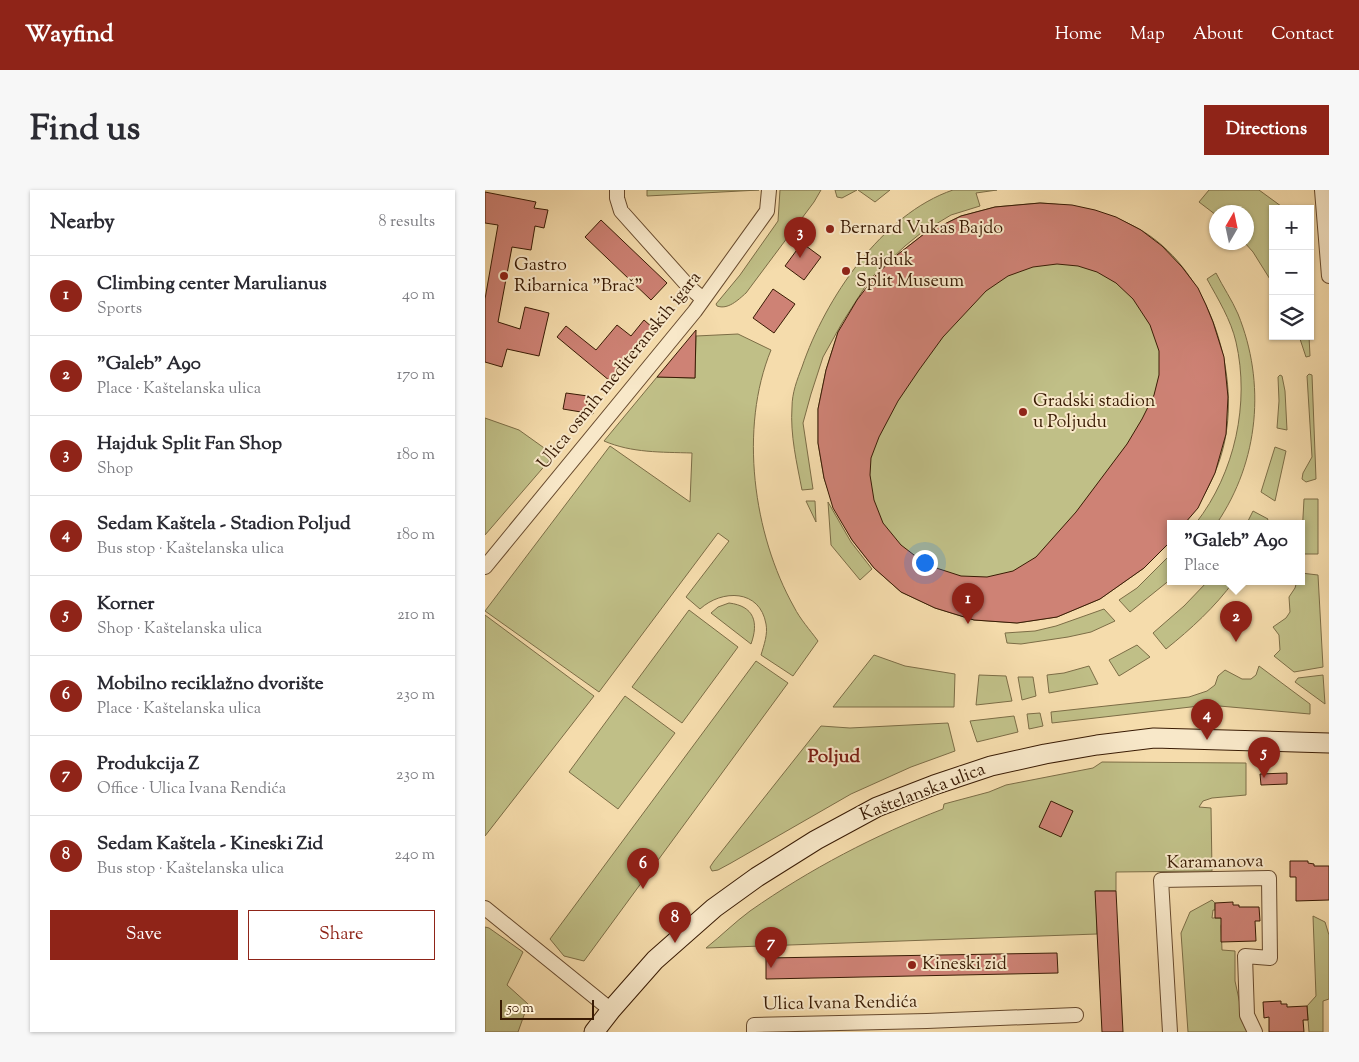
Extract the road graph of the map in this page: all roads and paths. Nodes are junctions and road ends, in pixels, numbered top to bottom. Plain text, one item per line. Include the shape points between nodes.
1 (617, 190) edge
2 (769, 190) edge
3 (1323, 190) edge
4 (1329, 276) edge
5 (703, 299) junction
6 (485, 567) edge
7 (1329, 743) edge
8 (485, 908) edge
9 (611, 1010) junction
10 (1076, 1015) dead end
11 (928, 1026) edge
12 (754, 1029) edge
13 (594, 1032) edge
14 (1170, 1032) edge
15 (1255, 1032) edge

1 - 5 street via 621,211
2 - 5 street, Ulica osmih mediteranskih igara via 767,211
3 - 4 street
5 - 6 street, Ulica osmih mediteranskih igara
7 - 9 main road, Kaštelanska ulica via 1135,740 991,766 934,785 877,807 757,877 714,908 655,960
8 - 9 street
9 - 13 main road, Kaštelanska ulica
10 - 11 street, Ulica Ivana Rendića
11 - 12 street, Ulica Ivana Rendića
14 - 15 street, Karamanova via 1161,880 1269,878 1270,958 1245,956 1247,1015

